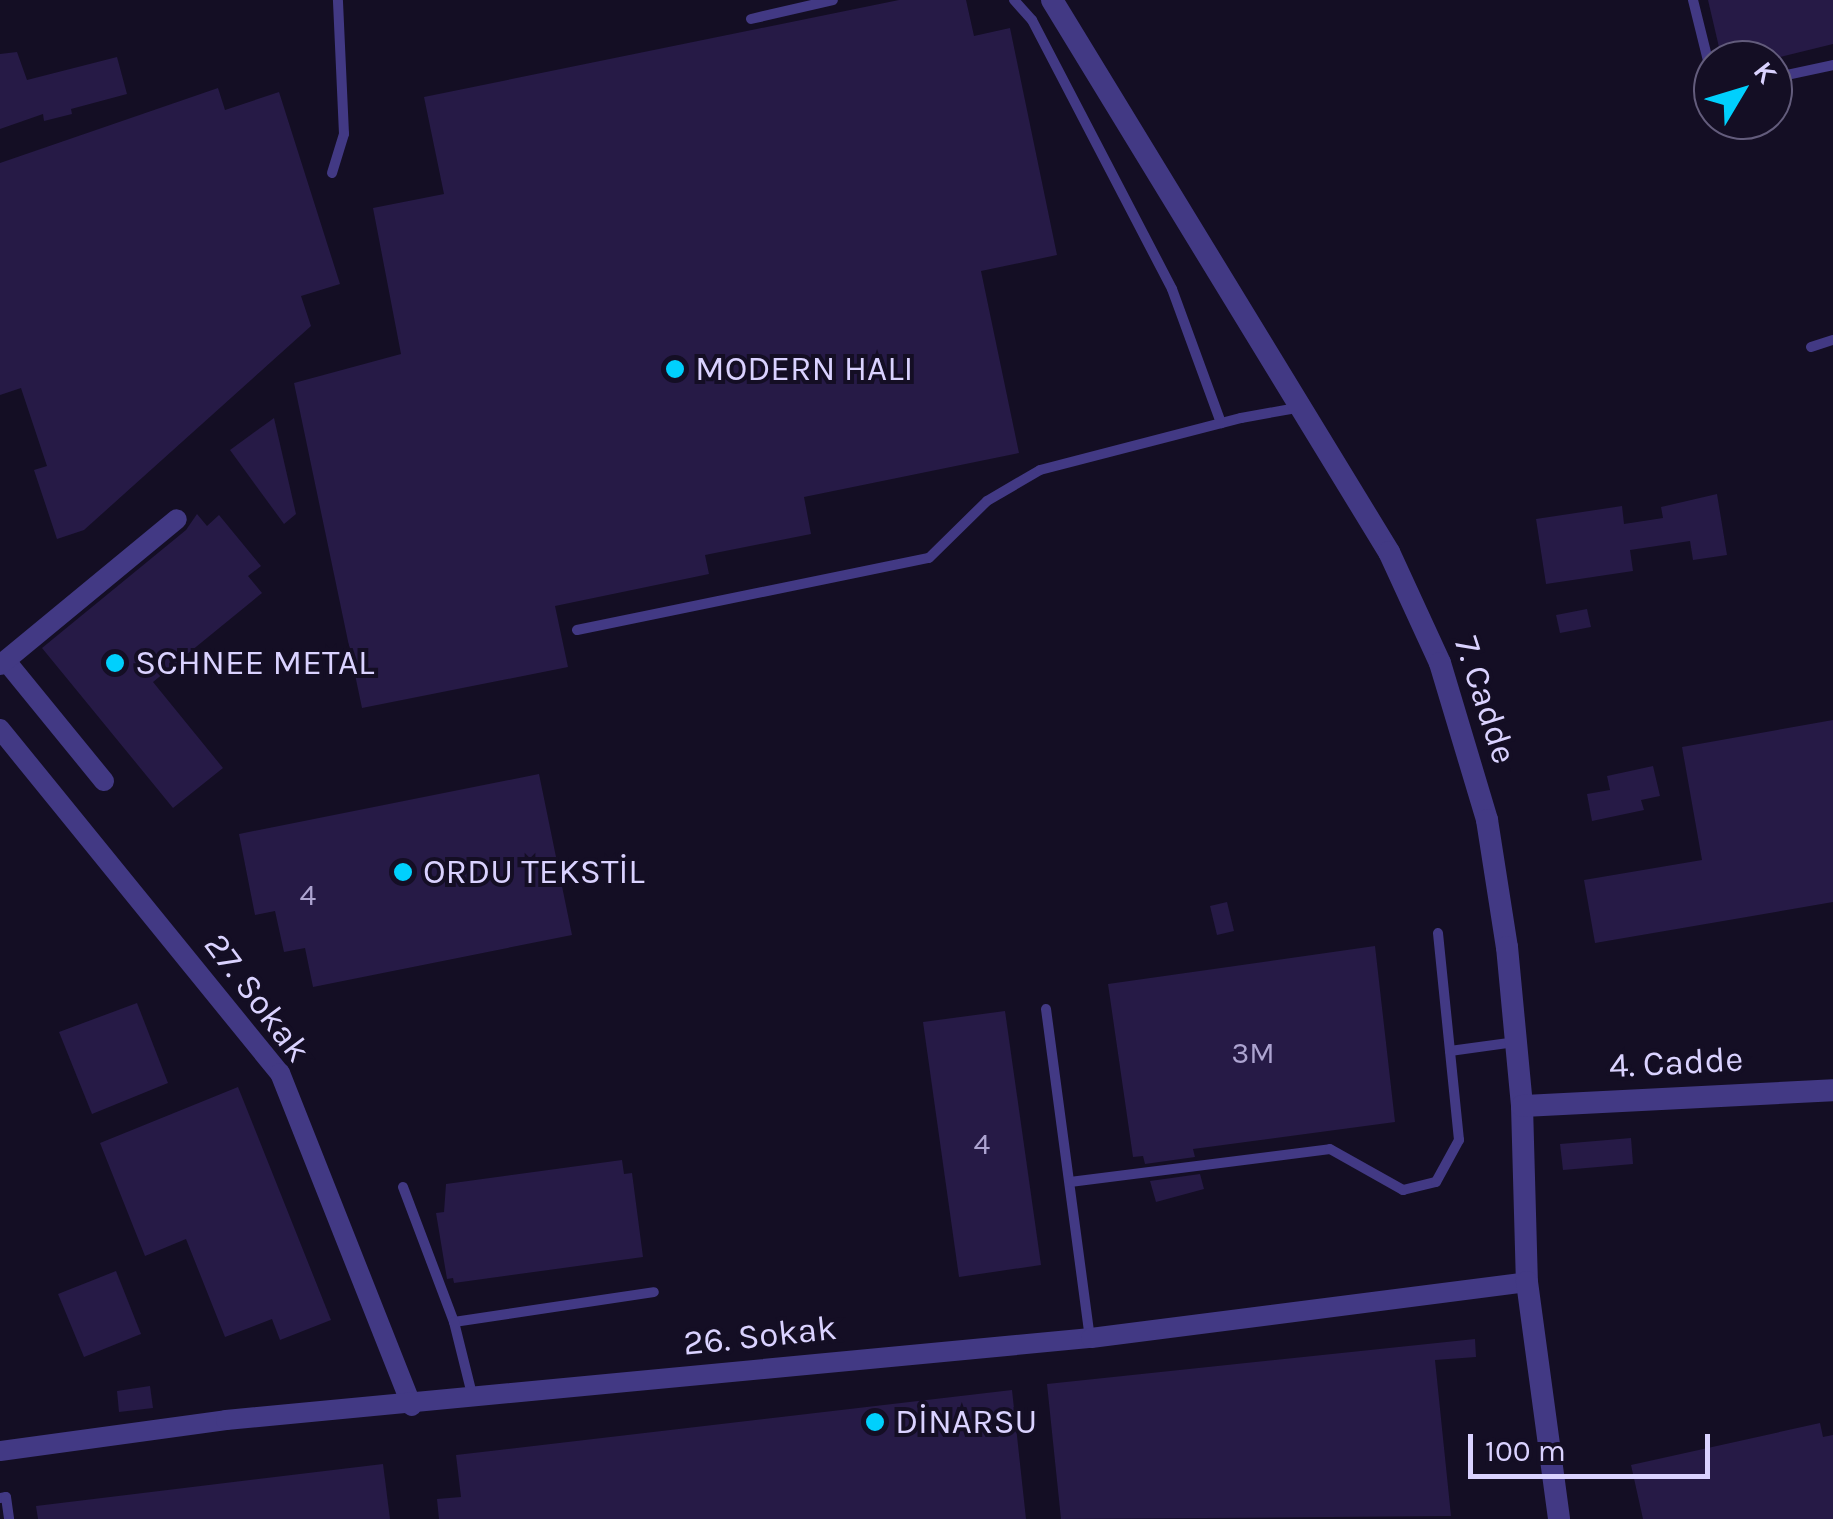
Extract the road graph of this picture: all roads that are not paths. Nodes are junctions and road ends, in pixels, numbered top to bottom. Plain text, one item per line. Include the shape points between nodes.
1 (338, 0) edge
2 (833, 0) edge
3 (1014, 0) edge
4 (1052, 0) edge
5 (1693, 0) edge
6 (751, 19) dead end
7 (1703, 40) edge
8 (1833, 64) edge
9 (1793, 73) edge
10 (332, 174) dead end
11 (1833, 340) edge
12 (1811, 347) dead end
13 (1303, 407) junction
14 (1221, 423) junction
15 (176, 519) dead end
16 (577, 630) dead end
17 (3, 663) edge
18 (0, 729) edge
19 (104, 781) dead end
20 (1438, 933) dead end
21 (1046, 1009) dead end
22 (1516, 1042) junction
23 (1450, 1051) junction
24 (1833, 1090) edge
25 (1522, 1106) junction
26 (1070, 1182) junction
27 (403, 1188) dead end
28 (1526, 1282) junction
29 (654, 1292) dead end
30 (454, 1322) junction
31 (1090, 1338) junction
32 (473, 1399) junction
33 (412, 1406) junction
34 (0, 1451) edge
35 (0, 1498) edge
36 (9, 1519) edge
37 (1559, 1519) edge

1 - 10 lane via 344,134
2 - 6 lane
3 - 14 lane via 1032,20 1172,289
4 - 13 street, 7. Cadde
5 - 7 lane
8 - 9 lane
11 - 12 lane
13 - 14 lane
13 - 22 street, 7. Cadde via 1389,552 1440,663 1486,820
14 - 16 lane via 1028,475 986,501 929,558
15 - 17 street
17 - 19 street
18 - 33 street, 27. Sokak via 280,1072
20 - 23 lane
21 - 26 lane
22 - 23 lane
22 - 25 street, 7. Cadde
23 - 26 lane via 1458,1140 1436,1182 1404,1190 1330,1149
24 - 25 street, 4. Cadde
25 - 28 street, 7. Cadde
26 - 31 lane
27 - 30 lane
28 - 31 street, 26. Sokak
28 - 37 street, 7. Cadde
29 - 30 lane
30 - 32 lane
31 - 32 street, 26. Sokak
32 - 33 street, 26. Sokak
33 - 34 street, 26. Sokak via 226,1420
35 - 36 lane via 6,1497

